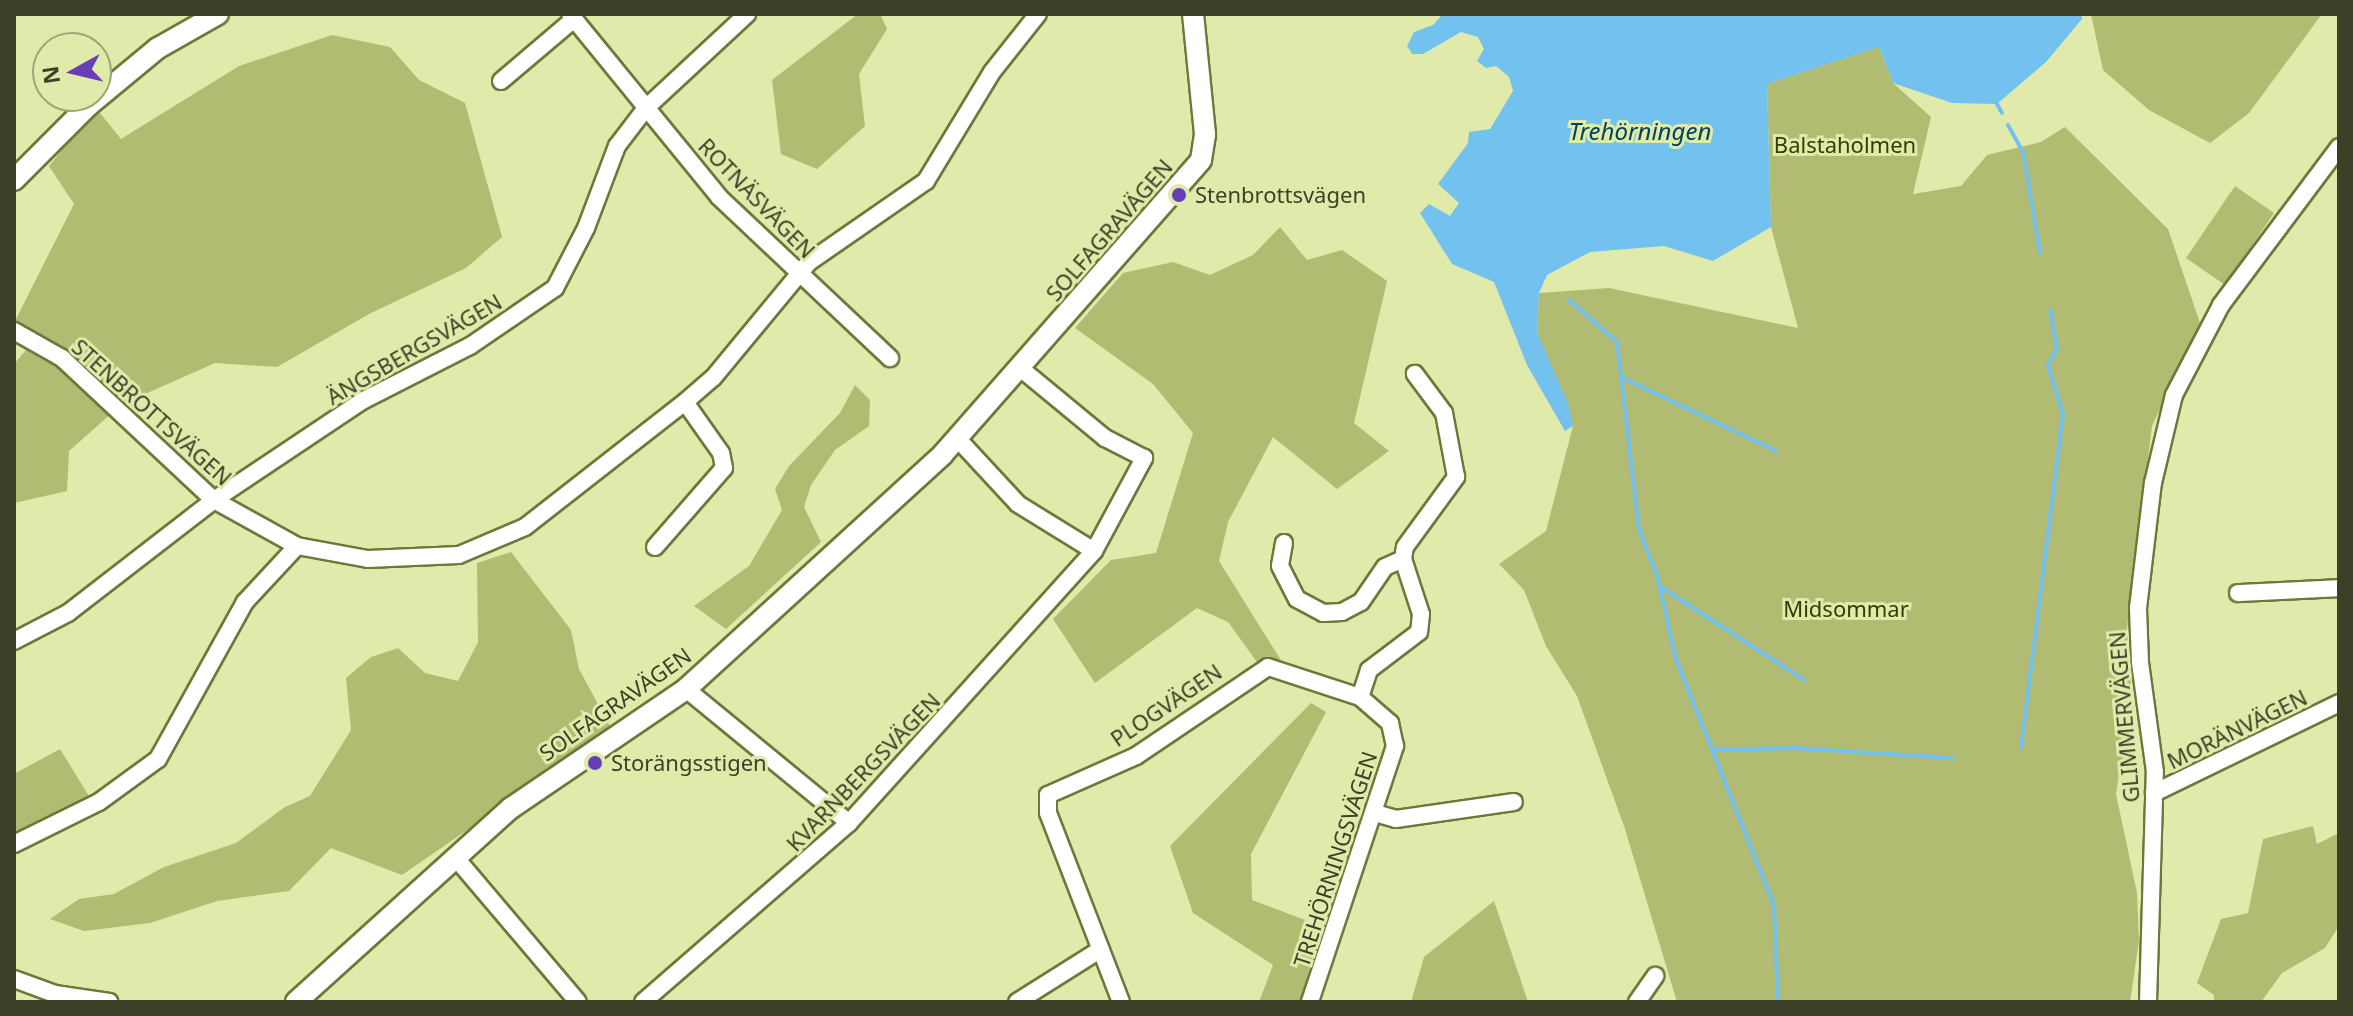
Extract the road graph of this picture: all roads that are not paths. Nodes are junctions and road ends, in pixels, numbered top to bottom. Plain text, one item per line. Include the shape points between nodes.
1 (218, 14) edge
2 (747, 14) edge
3 (1038, 14) edge
4 (1193, 14) edge
5 (572, 17) edge
6 (501, 81) dead end
7 (646, 108) junction
8 (2336, 159) edge
9 (14, 180) edge
10 (799, 272) junction
11 (14, 331) edge
12 (890, 358) dead end
13 (1020, 368) junction
14 (1415, 374) dead end
15 (685, 402) junction
16 (956, 437) junction
17 (214, 500) junction
18 (1284, 543) dead end
19 (297, 546) junction
20 (655, 547) dead end
21 (1094, 551) junction
22 (1403, 559) junction
23 (2339, 588) edge
24 (2238, 593) dead end
25 (14, 641) edge
26 (1268, 667) joint
27 (686, 689) junction
28 (1360, 697) junction
29 (2339, 703) edge
30 (2154, 793) junction
31 (1514, 802) dead end
32 (1375, 813) junction
33 (849, 823) junction
34 (14, 844) edge
35 (455, 857) junction
36 (1101, 949) junction
37 (1655, 976) dead end
38 (14, 979) edge
39 (109, 1002) edge
40 (296, 1002) edge
41 (578, 1002) edge
42 (643, 1002) edge
43 (1017, 1002) edge
44 (1121, 1002) edge
45 (1310, 1002) edge
46 (1637, 1002) edge
47 (2148, 1002) edge

1 - 9 street via 158,48 89,105
2 - 7 street, ÄNGSBERGSVÄGEN
3 - 10 street, STENBROTTSVÄGEN via 992,72 926,181
4 - 13 street, SOLFAGRAVÄGEN via 1205,134 1201,160
5 - 6 street, ROTNÄSVÄGEN
5 - 7 street, ROTNÄSVÄGEN
7 - 10 street, ROTNÄSVÄGEN via 719,197
7 - 17 street, ÄNGSBERGSVÄGEN via 606,165 586,228 555,288 470,346 362,401
8 - 30 street, GLIMMERVÄGEN via 2221,305 2174,395 2153,483 2138,608
10 - 12 street, ROTNÄSVÄGEN
10 - 15 street, STENBROTTSVÄGEN via 713,378
11 - 17 street, STENBROTTSVÄGEN via 62,358
13 - 16 street, SOLFAGRAVÄGEN
13 - 21 street via 1105,438 1144,458
14 - 22 street via 1444,413 1456,477 1405,547
15 - 19 street, STENBROTTSVÄGEN via 525,527 492,544 459,555 414,560 368,559
15 - 20 street via 721,453 724,468
16 - 21 street via 1018,504
16 - 27 street, SOLFAGRAVÄGEN
17 - 19 street, STENBROTTSVÄGEN
17 - 25 street, ÄNGSBERGSVÄGEN via 68,613
18 - 22 street via 1280,566 1297,599 1323,613 1342,612 1361,602 1385,567
19 - 34 street via 245,602 158,759 99,802
21 - 33 street, KVARNBERGSVÄGEN
22 - 28 street via 1421,614 1419,632 1369,670
23 - 24 street
26 - 28 street, TREHÖRNINGSVÄGEN
26 - 36 street, PLOGVÄGEN via 1136,756 1055,789 1046,800
27 - 33 street
27 - 35 street, SOLFAGRAVÄGEN via 572,762
28 - 32 street, TREHÖRNINGSVÄGEN via 1390,723 1395,746
29 - 30 street, MORÄNVÄGEN
30 - 47 street, GLIMMERVÄGEN
31 - 32 street via 1396,819
32 - 45 street, TREHÖRNINGSVÄGEN
33 - 42 street, KVARNBERGSVÄGEN
35 - 40 street, SOLFAGRAVÄGEN
35 - 41 street
36 - 43 street
36 - 44 street
37 - 46 street
38 - 39 street via 55,994

